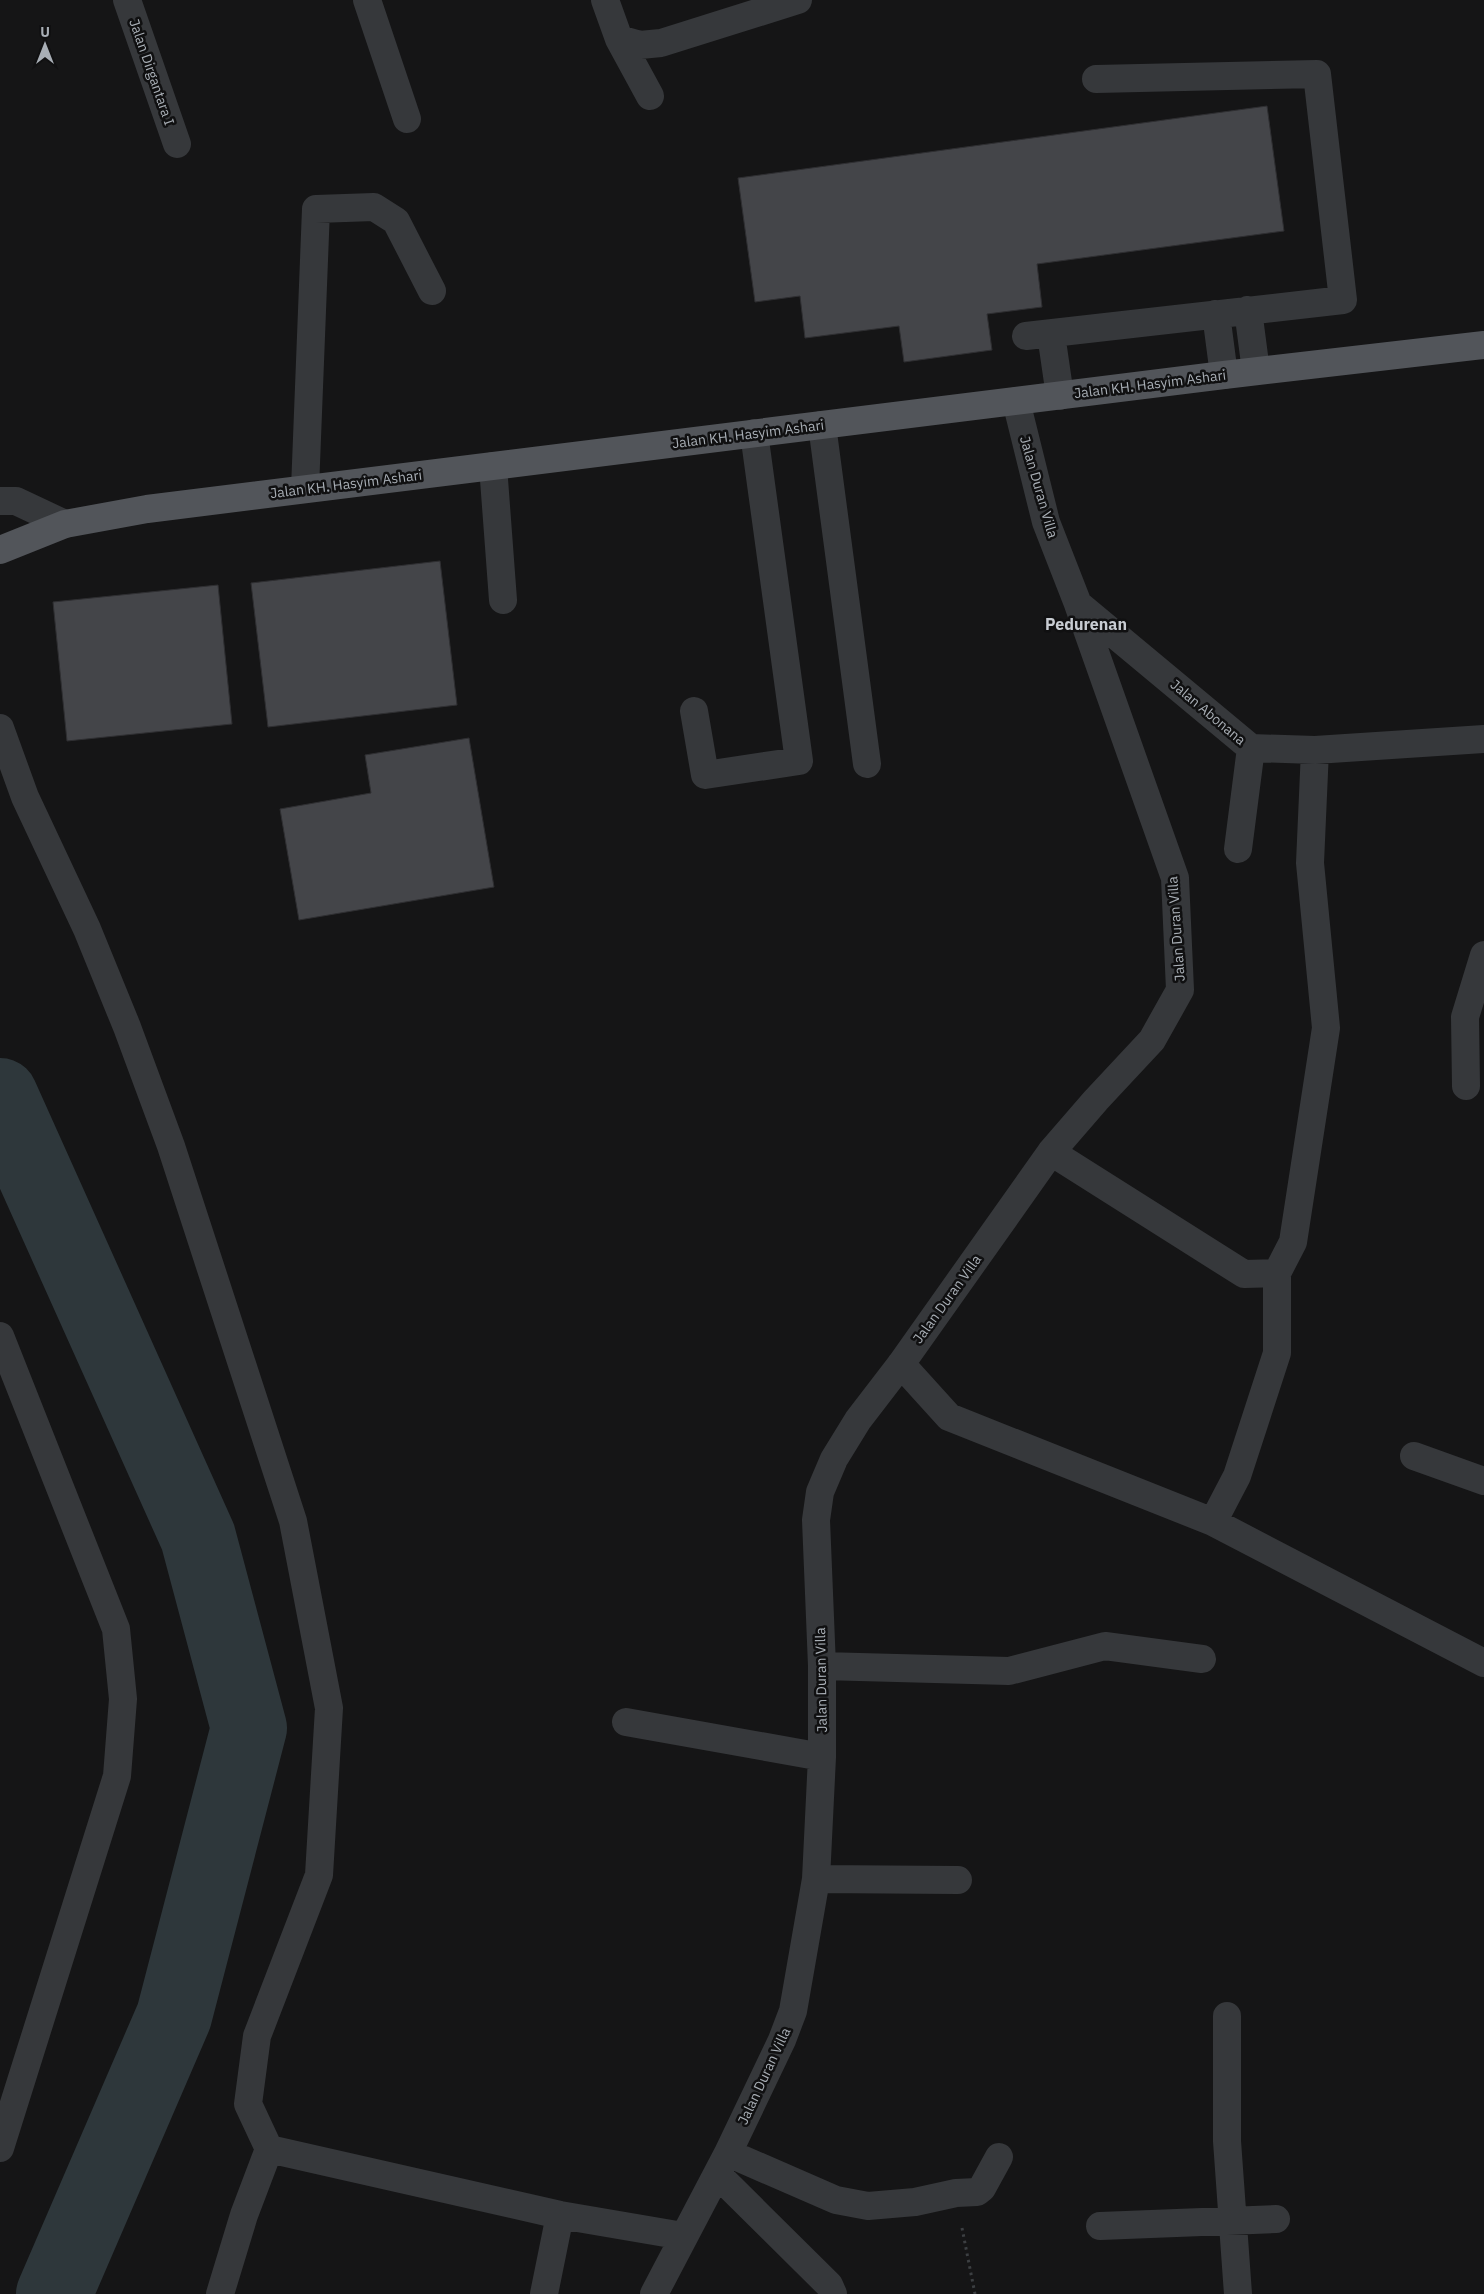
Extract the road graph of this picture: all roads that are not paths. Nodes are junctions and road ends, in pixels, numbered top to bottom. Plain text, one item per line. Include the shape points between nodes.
1 (127, 0) edge
2 (367, 0) edge
3 (605, 0) edge
4 (798, 0) edge
5 (619, 40) junction
6 (1096, 79) dead end
7 (650, 96) dead end
8 (407, 119) dead end
9 (177, 144) dead end
10 (432, 291) dead end
11 (1248, 310) junction
12 (1216, 314) junction
13 (1484, 345) edge
14 (1256, 371) junction
15 (1224, 375) junction
16 (1060, 396) junction
17 (1016, 401) junction
18 (822, 425) junction
19 (754, 433) junction
20 (493, 466) junction
21 (305, 489) junction
22 (0, 501) edge
23 (65, 524) junction
24 (6, 544) edge
25 (504, 600) dead end
26 (1078, 604) junction
27 (694, 711) dead end
28 (0, 728) edge
29 (1484, 738) edge
30 (1251, 748) junction
31 (1315, 750) junction
32 (867, 764) dead end
33 (1238, 849) dead end
34 (1483, 962) edge
35 (1466, 1086) dead end
36 (1051, 1152) junction
37 (1277, 1273) junction
38 (0, 1336) edge
39 (901, 1364) junction
40 (1414, 1456) dead end
41 (1484, 1481) edge
42 (1213, 1522) junction
43 (1202, 1658) dead end
44 (1484, 1662) edge
45 (822, 1666) junction
46 (626, 1722) dead end
47 (822, 1757) junction
48 (816, 1879) junction
49 (958, 1880) dead end
50 (1227, 2016) dead end
51 (0, 2148) edge
52 (269, 2149) junction
53 (999, 2157) dead end
54 (722, 2163) junction
55 (560, 2215) junction
56 (1276, 2219) dead end
57 (1232, 2220) junction
58 (1100, 2226) dead end
59 (683, 2236) junction
60 (220, 2294) edge
61 (544, 2294) edge
62 (654, 2294) edge
63 (833, 2294) edge
64 (1238, 2294) edge

1 - 9 street, Jalan Dirgantara I
2 - 8 street
3 - 5 street
4 - 5 street via 661,43 640,45
5 - 7 street
6 - 11 street via 1318,74 1343,300
10 - 21 street via 396,221 374,206 316,209
11 - 12 street
11 - 14 street
12 - 15 street
12 - 16 street via 1039,335
13 - 14 main road, Jalan KH. Hasyim Ashari
14 - 15 main road, Jalan KH. Hasyim Ashari
15 - 16 main road, Jalan KH. Hasyim Ashari
16 - 17 main road, Jalan KH. Hasyim Ashari
17 - 18 main road, Jalan KH. Hasyim Ashari
17 - 26 street, Jalan Duran Villa via 1046,522
18 - 19 main road, Jalan KH. Hasyim Ashari
18 - 32 street
19 - 20 main road, Jalan KH. Hasyim Ashari
19 - 27 street via 799,761 705,775
20 - 21 main road, Jalan KH. Hasyim Ashari
20 - 25 street
21 - 23 main road, Jalan KH. Hasyim Ashari via 147,509
22 - 23 street via 16,501
23 - 24 main road, Jalan KH. Hasyim Ashari
26 - 30 street, Jalan Abonana
26 - 36 street, Jalan Duran Villa via 1175,878 1180,990 1152,1040
28 - 52 street via 24,797 87,929 171,1146 294,1521 326,1689 329,1708 320,1875 257,2036 248,2104
29 - 31 street, Jalan Abonana
30 - 31 street, Jalan Abonana
30 - 33 street
31 - 37 street via 1310,863 1326,1028 1293,1242
34 - 35 street via 1465,1017
36 - 37 street via 1244,1274
36 - 39 street, Jalan Duran Villa
37 - 42 street via 1277,1352 1237,1476
38 - 51 street via 116,1629 123,1699 116,1776
39 - 42 street via 949,1417
39 - 45 street, Jalan Duran Villa via 838,1451 820,1492 816,1520
40 - 41 street
42 - 44 street
43 - 45 street via 1105,1646 1009,1671
45 - 47 street, Jalan Duran Villa
46 - 47 street
47 - 48 street, Jalan Duran Villa
48 - 49 street
48 - 54 street, Jalan Duran Villa via 793,2011
50 - 57 street via 1227,2141
52 - 55 street
52 - 60 street via 244,2215
53 - 54 street via 977,2192 868,2206 836,2200
54 - 59 street, Jalan Duran Villa
54 - 63 street via 829,2284
55 - 59 street
55 - 61 street
56 - 57 street
57 - 58 street
57 - 64 street
59 - 62 street, Jalan Duran Villa

